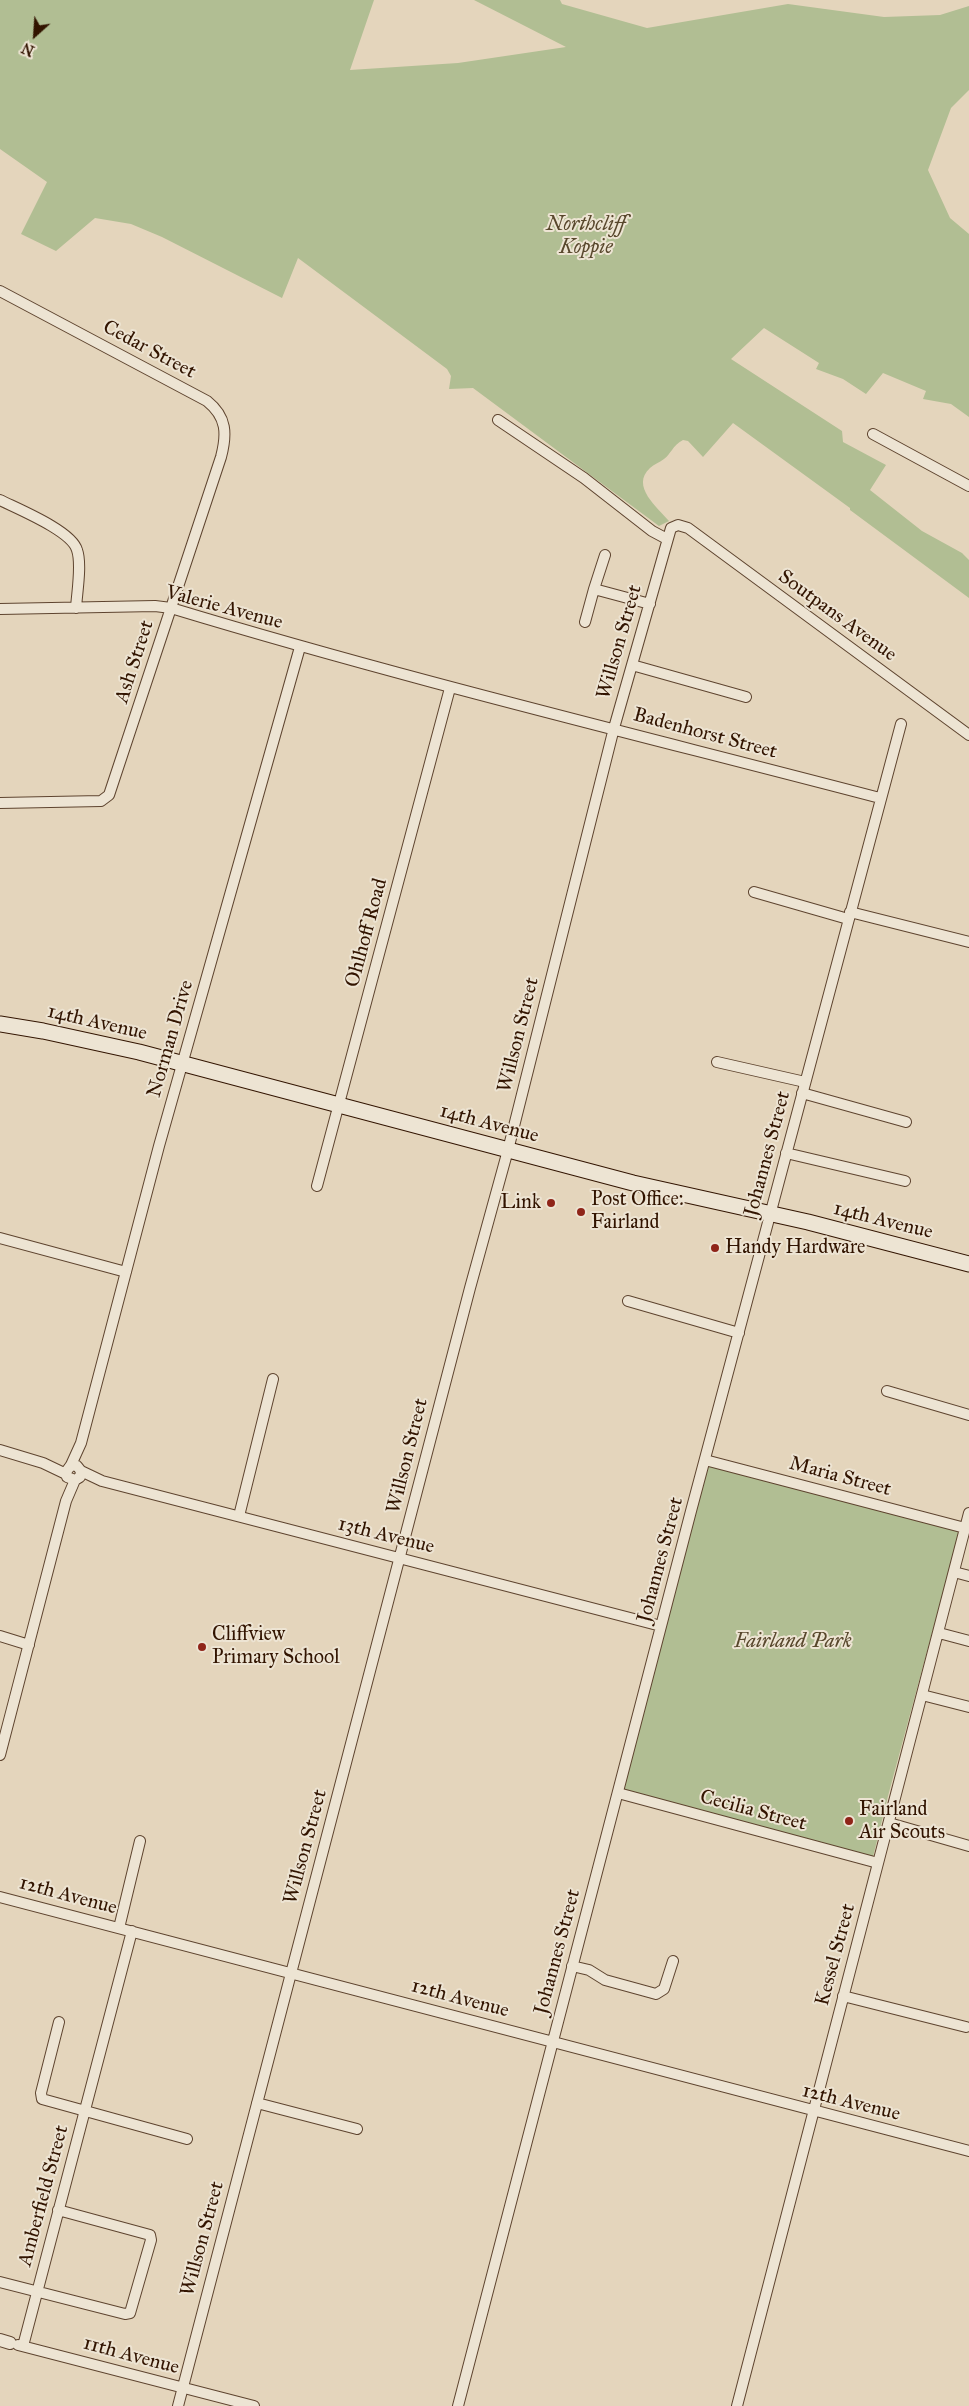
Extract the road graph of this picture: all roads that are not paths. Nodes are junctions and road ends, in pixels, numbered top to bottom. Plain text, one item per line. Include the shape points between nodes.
1 (0, 290) edge
2 (498, 420) dead end
3 (873, 434) dead end
4 (214, 478) joint
5 (969, 486) edge
6 (0, 500) edge
7 (667, 539) junction
8 (605, 555) dead end
9 (594, 590) junction
10 (650, 604) junction
11 (76, 608) junction
12 (171, 608) junction
13 (0, 609) edge
14 (585, 622) dead end
15 (300, 647) junction
16 (632, 665) junction
17 (375, 667) joint
18 (450, 688) junction
19 (746, 697) dead end
20 (901, 724) dead end
21 (614, 728) junction
22 (969, 735) edge
23 (880, 798) junction
24 (0, 803) edge
25 (754, 892) dead end
26 (849, 915) junction
27 (969, 942) edge
28 (0, 1024) edge
29 (717, 1062) dead end
30 (182, 1065) junction
31 (805, 1082) junction
32 (802, 1093) junction
33 (340, 1106) junction
34 (906, 1122) dead end
35 (508, 1150) junction
36 (786, 1153) junction
37 (905, 1181) dead end
38 (317, 1186) dead end
39 (770, 1214) junction
40 (0, 1238) edge
41 (969, 1264) edge
42 (126, 1272) junction
43 (628, 1301) dead end
44 (739, 1333) junction
45 (274, 1379) dead end
46 (887, 1391) dead end
47 (969, 1415) edge
48 (0, 1450) edge
49 (705, 1460) junction
50 (73, 1473) junction
51 (969, 1513) edge
52 (238, 1516) junction
53 (965, 1528) junction
54 (400, 1558) junction
55 (954, 1572) junction
56 (969, 1576) edge
57 (661, 1626) junction
58 (939, 1633) junction
59 (0, 1636) edge
60 (969, 1641) edge
61 (29, 1644) junction
62 (922, 1695) junction
63 (969, 1707) edge
64 (0, 1755) edge
65 (618, 1793) junction
66 (889, 1823) junction
67 (140, 1841) dead end
68 (969, 1846) edge
69 (878, 1863) junction
70 (0, 1897) edge
71 (119, 1928) junction
72 (132, 1931) junction
73 (673, 1961) dead end
74 (572, 1966) junction
75 (292, 1972) junction
76 (844, 1996) junction
77 (59, 2022) dead end
78 (966, 2027) dead end
79 (553, 2042) junction
80 (257, 2103) junction
81 (85, 2111) junction
82 (814, 2112) junction
83 (357, 2129) dead end
84 (187, 2139) dead end
85 (969, 2151) edge
86 (58, 2210) junction
87 (0, 2282) edge
88 (38, 2291) junction
89 (8, 2344) edge
90 (183, 2388) junction
91 (178, 2406) edge
92 (254, 2406) edge
93 (458, 2406) edge
94 (737, 2406) edge

1 - 4 street, Cedar Street via 207,401 224,420 225,434
2 - 7 street
3 - 5 street
4 - 12 street, Ash Street
6 - 11 street via 60,531 74,542 78,554
7 - 10 street, Willson Street
7 - 22 street, Soutpans Avenue via 671,528 684,526
8 - 9 street
9 - 10 street
9 - 14 street
10 - 16 street, Willson Street
11 - 12 street, Valerie Avenue
11 - 13 street, Valerie Avenue
12 - 15 street, Valerie Avenue
12 - 24 street, Ash Street via 106,798
15 - 17 street, Valerie Avenue
15 - 30 street, Norman Drive
16 - 19 street
16 - 21 street, Willson Street
17 - 18 street, Badenhorst Street
18 - 21 street, Badenhorst Street
18 - 33 street, Ohlhoff Road
20 - 23 street, Johannes Street
21 - 23 street, Badenhorst Street
21 - 35 street, Willson Street
23 - 26 street, Johannes Street
25 - 26 street
26 - 27 street
26 - 31 street, Johannes Street
28 - 30 main road, 14th Avenue via 139,1052
29 - 31 street
30 - 33 main road, 14th Avenue
30 - 42 street, Norman Drive
31 - 32 street, Johannes Street
32 - 34 street
32 - 36 street, Johannes Street
33 - 35 main road, 14th Avenue
33 - 38 street, Ohlhoff Road
35 - 39 main road, 14th Avenue
35 - 54 street, Willson Street
36 - 37 street
36 - 39 street, Johannes Street
39 - 41 main road, 14th Avenue
39 - 44 street, Johannes Street
40 - 42 street
42 - 50 street, Norman Drive
43 - 44 street
44 - 49 street, Johannes Street
45 - 52 street
46 - 47 street
48 - 50 street, 13th Avenue
49 - 53 street, Maria Street
49 - 57 street, Johannes Street
50 - 52 street, 13th Avenue
50 - 61 street, Norman Drive
51 - 53 street, Kessel Street
52 - 54 street, 13th Avenue
53 - 55 street, Kessel Street
54 - 57 street, 13th Avenue
54 - 75 street, Willson Street
55 - 56 street
55 - 58 street, Kessel Street
57 - 65 street, Johannes Street
58 - 60 street
58 - 62 street, Kessel Street
59 - 61 street
61 - 64 street, Norman Drive
62 - 63 street
62 - 66 street, Kessel Street
65 - 69 street, Cecilia Street
65 - 74 street, Johannes Street
66 - 68 street
66 - 69 street, Kessel Street
67 - 71 street
69 - 76 street, Kessel Street
70 - 71 street, 12th Avenue
71 - 72 street, 12th Avenue
72 - 75 street, 12th Avenue
72 - 81 street, Amberfield Street
73 - 74 street via 664,1989 656,1994 605,1980 589,1970
74 - 79 street, Johannes Street
75 - 79 street, 12th Avenue
75 - 80 street, Willson Street
76 - 78 street
76 - 82 street, Kessel Street
77 - 81 street via 41,2097
79 - 82 street, 12th Avenue
79 - 93 street, Johannes Street
80 - 83 street
80 - 90 street, Willson Street
81 - 84 street
81 - 86 street, Amberfield Street
82 - 85 street, 12th Avenue
82 - 94 street, Kessel Street
86 - 88 street, Amberfield Street
86 - 88 street via 147,2233 151,2240 128,2314
87 - 88 street
88 - 89 street, Amberfield Street
89 - 90 street, 11th Avenue
90 - 91 street, Willson Street
90 - 92 street, 11th Avenue

